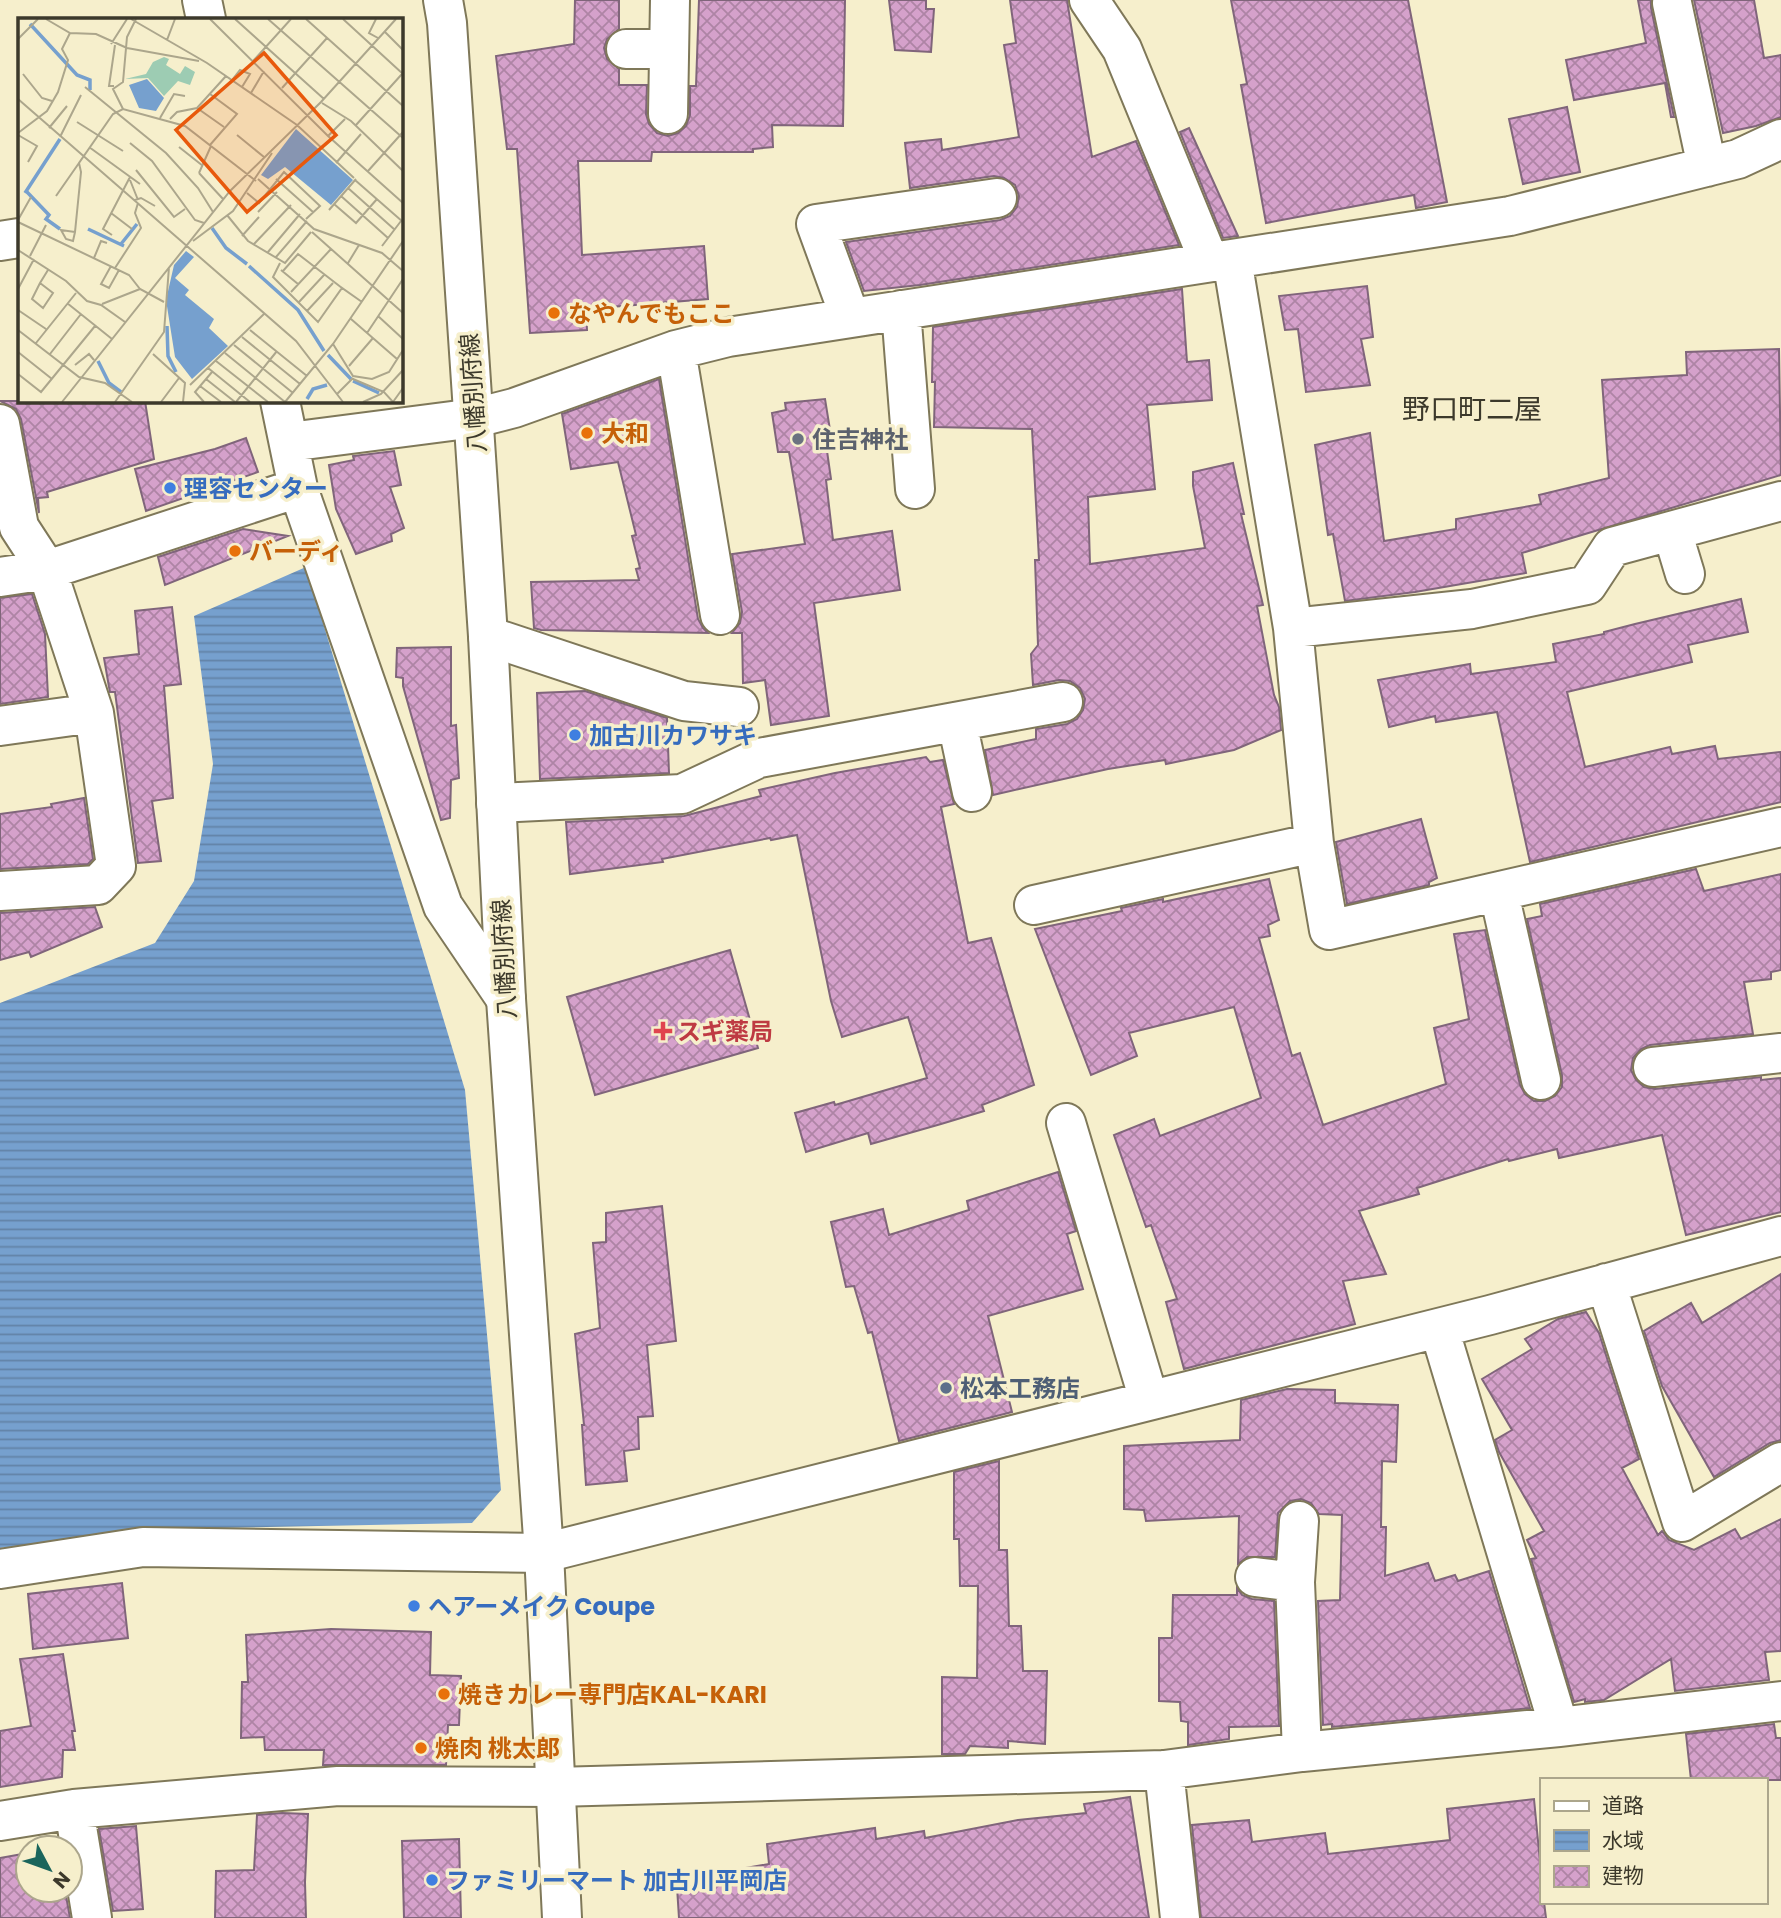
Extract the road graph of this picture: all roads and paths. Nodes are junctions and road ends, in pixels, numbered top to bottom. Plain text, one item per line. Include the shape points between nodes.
1 (202, 0) edge
2 (443, 0) edge
3 (670, 0) edge
4 (1089, 0) edge
5 (1672, 3) dead end
6 (206, 18) edge
7 (626, 49) dead end
8 (669, 49) junction
9 (668, 114) dead end
10 (1781, 139) edge
11 (1707, 167) junction
12 (997, 198) dead end
13 (18, 239) edge
14 (0, 241) edge
15 (1220, 260) junction
16 (901, 310) junction
17 (850, 317) junction
18 (676, 350) junction
19 (280, 402) edge
20 (475, 418) junction
21 (0, 424) edge
22 (289, 442) junction
23 (298, 488) junction
24 (915, 489) dead end
25 (1781, 501) edge
26 (1672, 531) junction
27 (47, 570) junction
28 (1685, 574) dead end
29 (0, 577) edge
30 (720, 615) dead end
31 (1293, 628) junction
32 (488, 636) junction
33 (1063, 702) dead end
34 (739, 707) dead end
35 (94, 713) junction
36 (957, 722) junction
37 (0, 726) edge
38 (972, 792) dead end
39 (496, 803) junction
40 (1781, 827) edge
41 (1314, 843) junction
42 (0, 891) edge
43 (1499, 893) junction
44 (1034, 905) dead end
45 (506, 999) junction
46 (1781, 1053) edge
47 (1653, 1067) dead end
48 (1541, 1080) dead end
49 (1066, 1122) dead end
50 (1781, 1236) edge
51 (1606, 1283) junction
52 (1439, 1328) junction
53 (1149, 1400) junction
54 (1781, 1462) edge
55 (1299, 1521) dead end
56 (544, 1553) junction
57 (0, 1569) edge
58 (1255, 1577) dead end
59 (1295, 1582) junction
60 (1781, 1701) edge
61 (1559, 1727) junction
62 (1302, 1752) junction
63 (1164, 1770) junction
64 (555, 1787) junction
65 (74, 1809) junction
66 (0, 1821) edge
67 (92, 1918) edge
68 (562, 1918) edge
69 (1180, 1918) edge

1 - 6 street
2 - 20 street, 八幡別府線
3 - 8 street
4 - 15 street via 1122,49
5 - 11 street
7 - 8 street
8 - 9 street
10 - 11 street
11 - 15 street via 1510,216
12 - 17 street via 816,224
13 - 14 street
15 - 16 street
15 - 31 street
16 - 17 street
16 - 24 street
17 - 18 street
18 - 20 street
18 - 30 street
19 - 22 street
20 - 22 street
20 - 32 street, 八幡別府線
21 - 27 street via 19,527
22 - 23 street
23 - 27 street
23 - 45 street via 443,906
25 - 26 street
26 - 28 street
26 - 31 street via 1612,547 1587,585 1476,625
27 - 29 street
27 - 35 street
31 - 41 street
32 - 34 street via 684,701
32 - 39 street, 八幡別府線
33 - 36 street
35 - 37 street
35 - 42 street via 116,866 98,885
36 - 38 street
36 - 39 street via 759,758 682,794
39 - 45 street, 八幡別府線
40 - 43 street
41 - 43 street via 1329,930
41 - 44 street
43 - 48 street
45 - 56 street, 八幡別府線
46 - 47 street
49 - 53 street
50 - 51 street
51 - 52 street
51 - 54 street via 1682,1522
52 - 53 street
52 - 61 street
53 - 56 street
55 - 59 street
56 - 57 street via 143,1547
56 - 64 street, 八幡別府線
58 - 59 street
59 - 62 street
60 - 61 street
61 - 62 street
62 - 63 street
63 - 64 street
63 - 69 street
64 - 65 street via 338,1786
64 - 68 street, 八幡別府線
65 - 66 street
65 - 67 street

